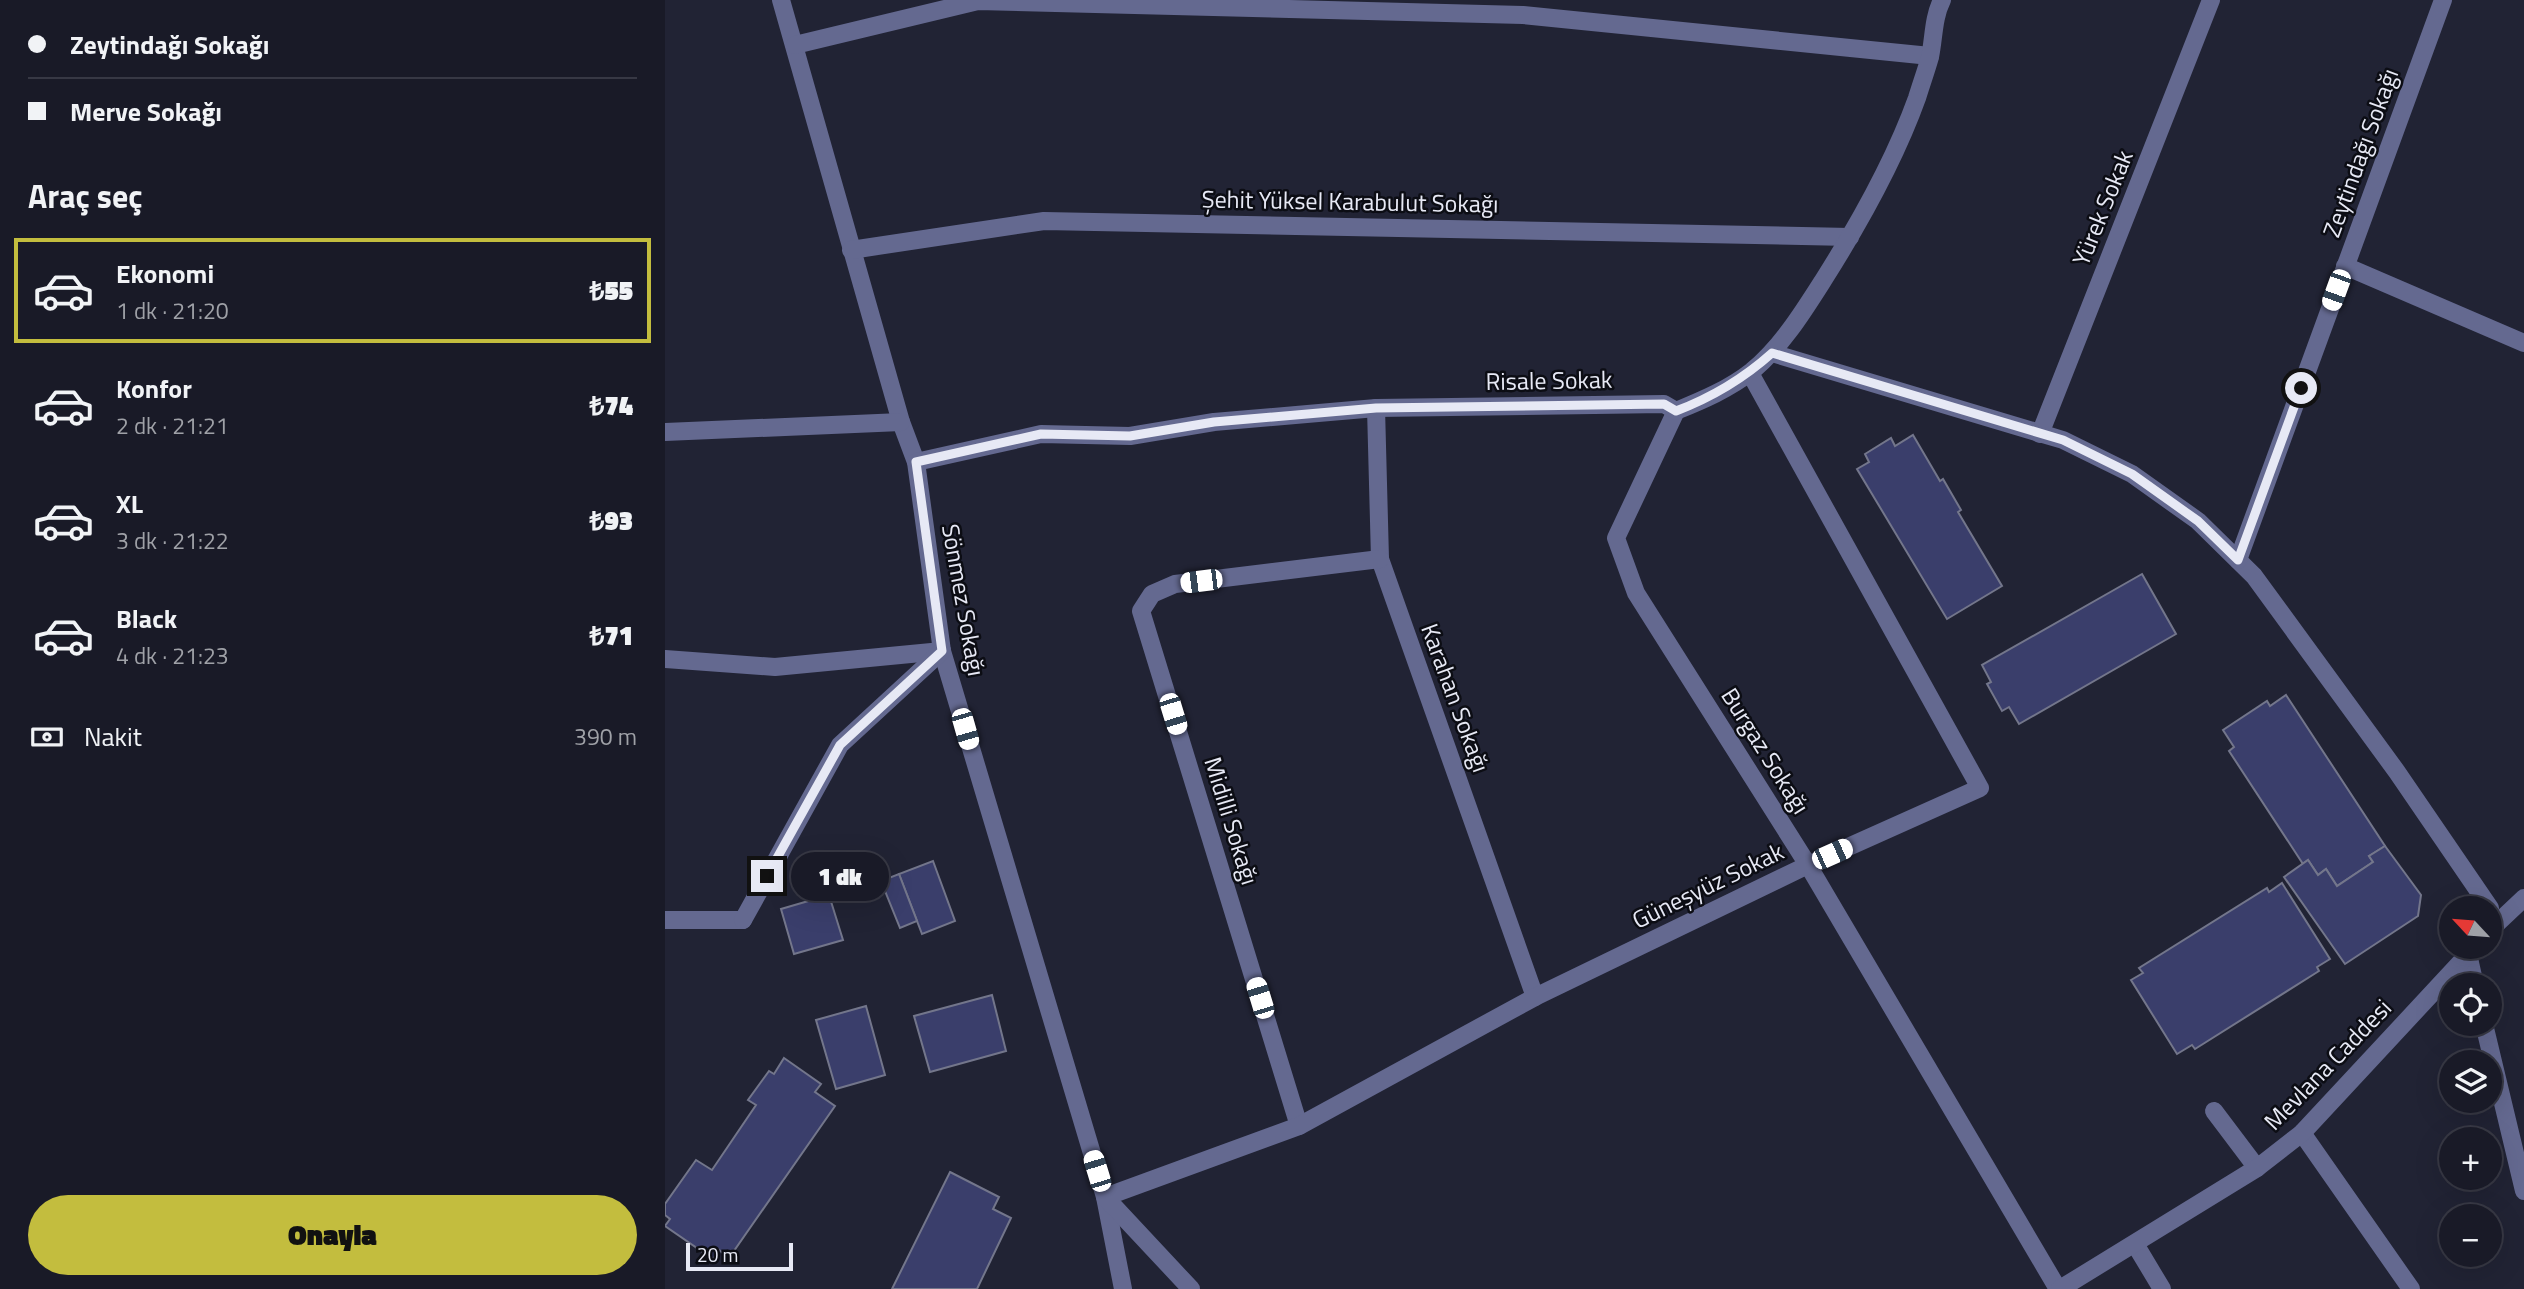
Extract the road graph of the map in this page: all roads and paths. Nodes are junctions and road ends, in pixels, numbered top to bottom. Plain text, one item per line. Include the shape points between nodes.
1 (781, 0) edge
2 (2211, 0) edge
3 (2443, 0) edge
4 (1937, 4) edge
5 (795, 45) junction
6 (1930, 56) junction
7 (1850, 237) junction
8 (851, 250) junction
9 (2346, 266) junction
10 (2524, 343) edge
11 (1772, 353) junction
12 (1750, 373) junction
13 (1376, 408) junction
14 (1676, 411) junction
15 (901, 422) junction
16 (665, 432) edge
17 (2040, 434) junction
18 (916, 462) junction
19 (1380, 559) junction
20 (2238, 560) junction
21 (942, 651) junction
22 (665, 659) edge
23 (1808, 866) junction
24 (2478, 896) edge
25 (2524, 898) edge
26 (2503, 910) edge
27 (665, 920) edge
28 (2463, 959) edge
29 (1535, 997) junction
30 (2487, 1036) edge
31 (2214, 1111) dead end
32 (1299, 1126) junction
33 (2302, 1133) junction
34 (2257, 1168) junction
35 (2524, 1191) edge
36 (1105, 1197) junction
37 (2135, 1244) junction
38 (1123, 1289) edge
39 (1191, 1289) edge
40 (2059, 1289) edge
41 (2162, 1289) edge
42 (2411, 1289) edge

1 - 5 street, Sönmez Sokağı
2 - 17 street, Yürek Sokak
3 - 9 street, Zeytindağı Sokağı
4 - 6 street
5 - 6 street via 978,1 1523,15
5 - 8 street, Sönmez Sokağı
6 - 7 street via 1889,162
7 - 8 street, Şehit Yüksel Karabulut Sokağı via 1056,221
7 - 11 street
8 - 15 street, Sönmez Sokağı
9 - 10 street
9 - 20 street, Zeytindağı Sokağı
11 - 12 street
11 - 17 street
12 - 14 street via 1711,397
12 - 23 street, Güneşyüz Sokak via 1980,788
13 - 14 street, Risale Sokak via 1664,404
13 - 18 street, Risale Sokak via 1214,422 1130,436 1041,434
13 - 19 street, Karahan Sokağı
14 - 23 street, Burgaz Sokağı via 1616,538 1636,593
15 - 16 street
15 - 18 street, Sönmez Sokağı
17 - 20 street via 2063,440 2132,474 2198,521
18 - 21 street, Sönmez Sokağı
19 - 29 street, Karahan Sokağı
19 - 32 street, Midilli Sokağı via 1175,584 1152,594 1141,611
20 - 24 street via 2397,772
21 - 22 street via 775,667
21 - 27 street via 840,745 743,920
21 - 36 street, Sönmez Sokağı
23 - 29 street, Güneşyüz Sokak
23 - 40 street, Burgaz Sokağı
25 - 26 street
28 - 33 street, Mevlana Caddesi
29 - 32 street, Güneşyüz Sokak
30 - 35 street
31 - 34 street
32 - 36 street, Güneşyüz Sokak
33 - 34 street, Mevlana Caddesi
33 - 42 street
34 - 37 street, Mevlana Caddesi
36 - 38 street, Sönmez Sokağı
36 - 39 street
37 - 40 street, Mevlana Caddesi
37 - 41 street

